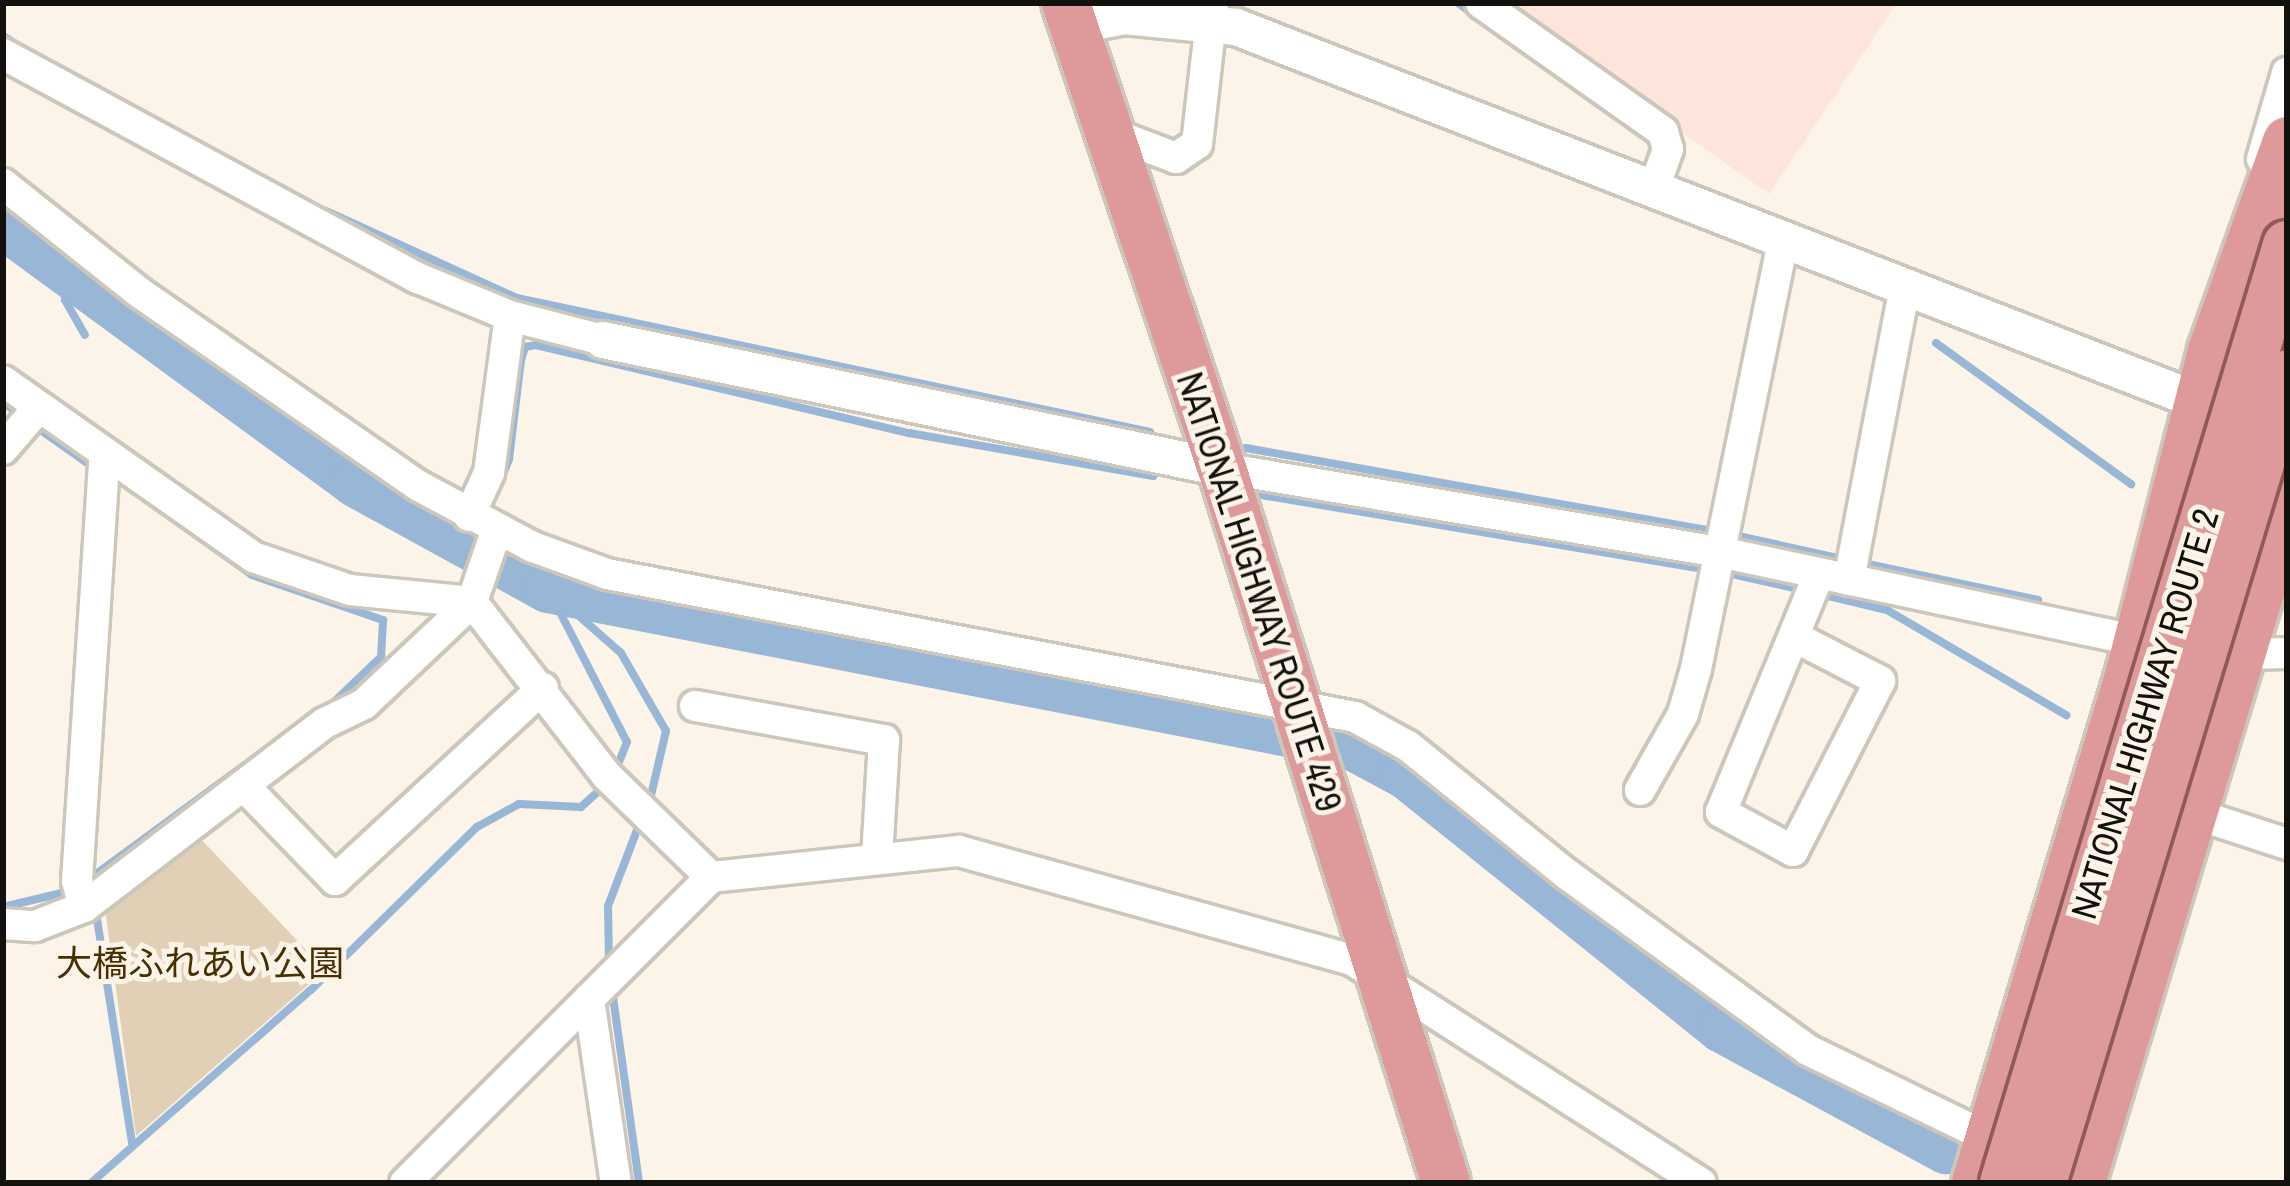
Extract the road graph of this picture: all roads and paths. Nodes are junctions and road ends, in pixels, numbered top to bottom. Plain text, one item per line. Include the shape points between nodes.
1 (1481, 3) edge
2 (1212, 13) edge
3 (1070, 15) edge
4 (3, 54) edge
5 (2287, 73) edge
6 (1108, 132) junction
7 (2287, 141) edge
8 (3, 184) edge
9 (1654, 188) junction
10 (1784, 238) junction
11 (2287, 245) edge
12 (1905, 286) junction
13 (510, 316) junction
14 (603, 340) joint
15 (2212, 351) junction
16 (2287, 374) edge
17 (3, 381) edge
18 (2198, 402) junction
19 (32, 416) junction
20 (2287, 434) edge
21 (3, 448) edge
22 (103, 468) junction
23 (1222, 468) junction
24 (2287, 503) edge
25 (483, 525) junction
26 (1716, 551) junction
27 (1834, 576) junction
28 (475, 595) junction
29 (1795, 638) junction
30 (2134, 640) junction
31 (2264, 653) edge
32 (543, 688) junction
33 (695, 706) dead end
34 (1302, 725) junction
35 (244, 786) junction
36 (1640, 790) dead end
37 (2192, 813) junction
38 (2287, 844) edge
39 (877, 858) junction
40 (711, 878) junction
41 (80, 895) junction
42 (3, 924) edge
43 (1382, 974) junction
44 (595, 994) junction
45 (1990, 1168) edge
46 (405, 1183) edge
47 (616, 1183) edge
48 (1446, 1183) edge
49 (1701, 1183) edge
50 (2042, 1183) edge
51 (2082, 1183) edge

1 - 9 street via 1663,132 1668,149
2 - 3 street
2 - 6 street via 1197,145 1176,158
2 - 9 street
3 - 6 highway, NATIONAL HIGHWAY ROUTE 429
4 - 13 street via 324,232
5 - 15 street
6 - 23 highway, NATIONAL HIGHWAY ROUTE 429
7 - 15 highway
8 - 25 street via 140,293
9 - 10 street
10 - 12 street
10 - 26 street
11 - 45 highway, NATIONAL HIGHWAY ROUTE 2, bridge
12 - 18 street
12 - 27 street
13 - 14 street
13 - 25 street
14 - 23 street
15 - 18 highway
16 - 50 highway, NATIONAL HIGHWAY ROUTE 2, bridge
17 - 19 street
18 - 20 street
18 - 30 highway
19 - 21 street
19 - 22 street
22 - 28 street via 308,581
22 - 41 street
23 - 26 street
23 - 34 highway, NATIONAL HIGHWAY ROUTE 429
24 - 31 highway
25 - 28 street
25 - 34 street via 607,574
26 - 27 street
26 - 36 street via 1683,714
27 - 29 street
27 - 30 street
28 - 32 street
28 - 35 street via 364,704 325,723
29 - 29 street via 1721,812 1793,851 1880,681
30 - 45 highway
31 - 37 highway
32 - 35 street via 335,880
32 - 40 street via 610,779
33 - 39 street via 884,740
34 - 43 highway, NATIONAL HIGHWAY ROUTE 429
34 - 45 street via 1355,717 1408,746 1795,1041
35 - 41 street
37 - 38 street
37 - 51 highway
39 - 40 street
39 - 43 street via 980,854
40 - 44 street
41 - 42 street via 35,926
43 - 48 highway, NATIONAL HIGHWAY ROUTE 429
43 - 49 street
44 - 46 street
44 - 47 street
45 - 51 street

